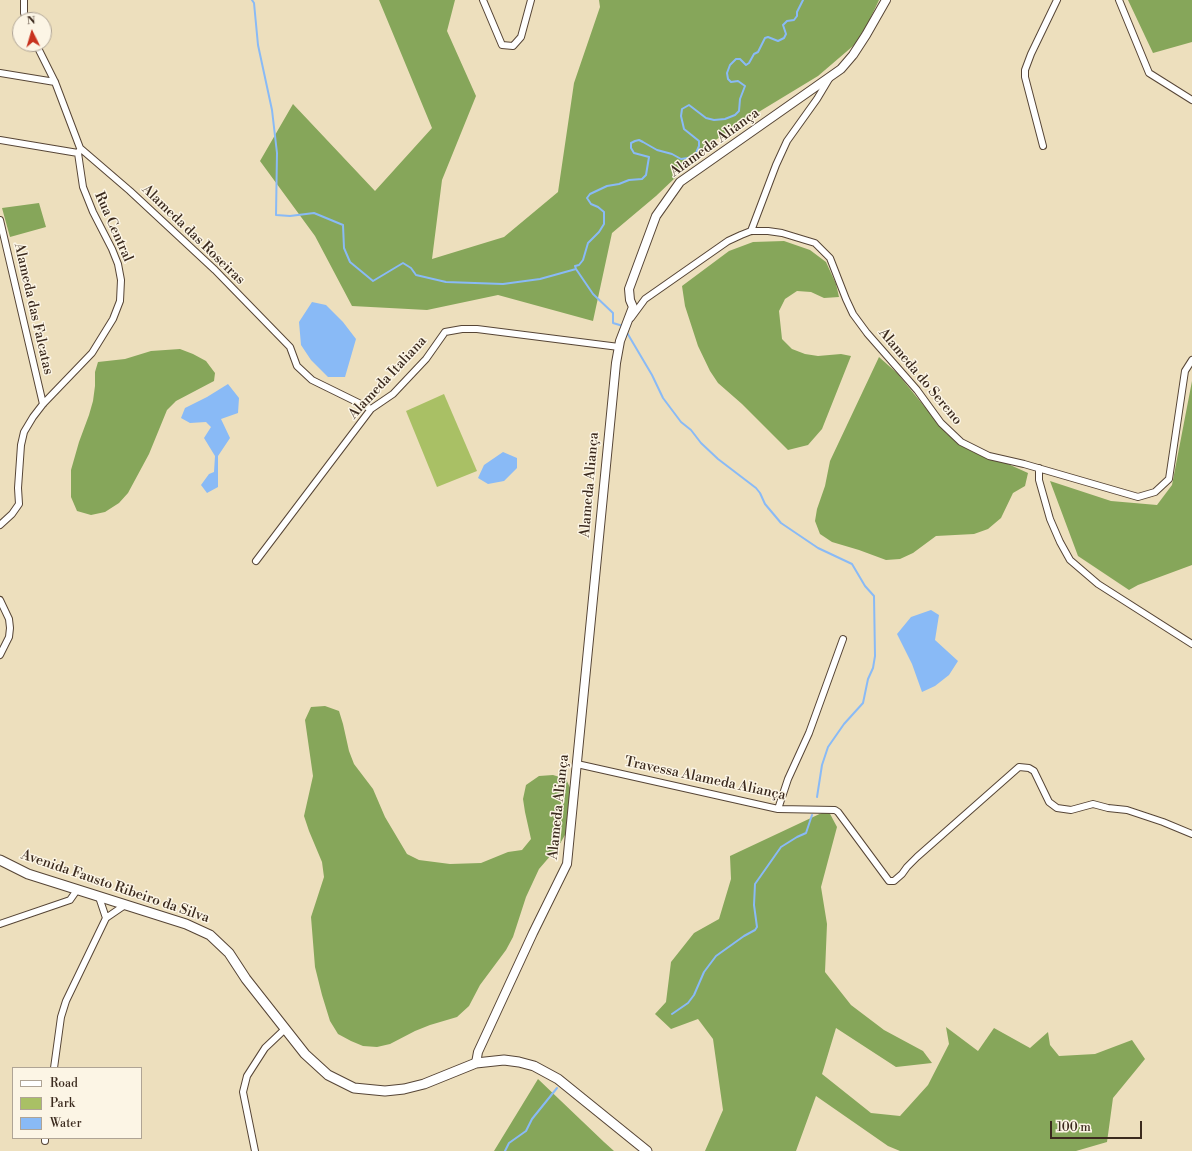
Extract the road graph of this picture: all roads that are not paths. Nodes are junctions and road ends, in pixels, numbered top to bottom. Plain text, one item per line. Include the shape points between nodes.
1 (24, 0) edge
2 (483, 0) edge
3 (531, 0) edge
4 (886, 0) edge
5 (1057, 0) edge
6 (1119, 0) edge
7 (24, 12) edge
8 (40, 52) edge
9 (0, 73) edge
10 (831, 76) junction
11 (56, 82) junction
12 (1192, 100) edge
13 (0, 140) edge
14 (1043, 146) dead end
15 (79, 150) junction
16 (0, 220) edge
17 (751, 231) junction
18 (626, 324) junction
19 (620, 344) junction
20 (1192, 360) edge
21 (43, 404) junction
22 (372, 409) junction
23 (1039, 468) junction
24 (0, 525) edge
25 (256, 561) dead end
26 (0, 600) edge
27 (843, 639) dead end
28 (1192, 644) edge
29 (0, 655) edge
30 (577, 764) junction
31 (778, 809) junction
32 (1192, 834) edge
33 (0, 860) edge
34 (77, 890) junction
35 (99, 897) junction
36 (125, 905) junction
37 (106, 918) junction
38 (0, 924) edge
39 (285, 1029) junction
40 (476, 1064) junction
41 (54, 1067) edge
42 (255, 1151) edge
43 (647, 1151) edge

1 - 7 street
2 - 3 street via 502,45 512,46 521,37
4 - 10 street, Alameda Aliança via 853,55
5 - 14 street via 1025,70
6 - 12 street via 1149,73
8 - 11 street, Alameda das Roseiras
9 - 11 street
10 - 17 street via 787,141
10 - 18 street, Alameda Aliança via 680,182 656,216 629,290 633,307
11 - 15 street, Alameda das Roseiras
13 - 15 street
15 - 21 street, Rua Central via 83,187 118,264 121,280 120,301 113,319 92,353
15 - 22 street, Alameda das Roseiras via 130,191 215,270 290,347 297,366 312,380
16 - 21 street, Alameda das Falcatas
17 - 18 street, Alameda do Sereno via 728,241 658,289 646,299
17 - 23 street, Alameda do Sereno via 782,232 815,243 830,258 846,300 859,322 917,390 947,430 961,442 989,456
18 - 19 street, Alameda Aliança
19 - 22 street, Alameda Italiana via 477,329 445,332 426,359 393,394
19 - 30 street, Alameda Aliança via 612,394
20 - 23 street, Alameda do Sereno via 1185,371 1169,479 1155,492 1138,497
21 - 24 street, Rua Central via 24,432 18,488 19,504
22 - 25 street, Alameda Italiana
23 - 28 street via 1039,480 1050,519 1070,560 1098,584
26 - 29 street via 9,618 10,628 9,637
27 - 31 street
30 - 31 street, Travessa Alameda Aliança
30 - 40 street, Alameda Aliança via 567,864 478,1052
31 - 32 street, Travessa Alameda Aliança via 831,809 838,812 889,881 902,874 916,857 1019,767 1034,771 1049,802 1057,808 1071,810 1093,804 1127,810
33 - 34 main road, Avenida Fausto Ribeiro da Silva via 28,874
34 - 35 main road, Avenida Fausto Ribeiro da Silva
34 - 38 street via 70,900
35 - 36 main road, Avenida Fausto Ribeiro da Silva
35 - 37 street
36 - 37 street
36 - 39 main road, Avenida Fausto Ribeiro da Silva via 186,924 210,935 229,953
37 - 41 street via 64,1006
39 - 40 main road, Avenida Fausto Ribeiro da Silva via 305,1054 328,1074 354,1088 385,1091 404,1089
39 - 42 street via 265,1048 247,1076 243,1092
40 - 43 main road, Avenida Fausto Ribeiro da Silva via 504,1060 545,1071

